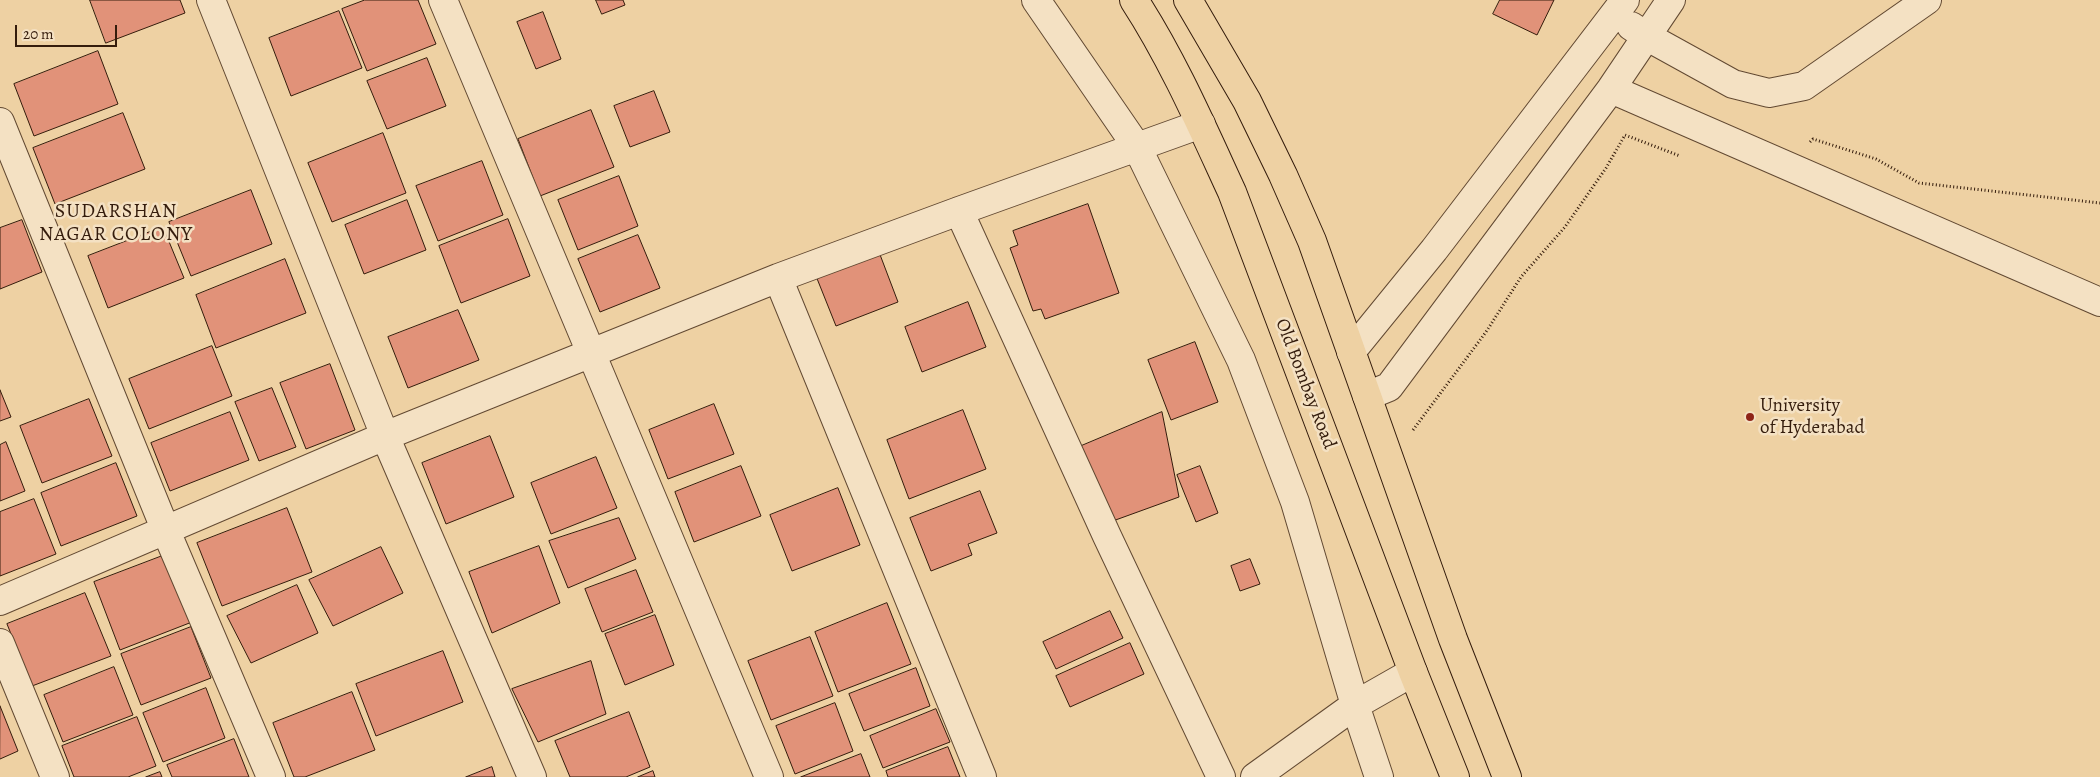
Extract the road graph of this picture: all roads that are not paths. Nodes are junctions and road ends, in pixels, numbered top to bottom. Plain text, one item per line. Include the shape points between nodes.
1 (210, 0) edge
2 (443, 0) edge
3 (1036, 0) edge
4 (1134, 0) edge
5 (1188, 0) edge
6 (1671, 0) edge
7 (1927, 0) edge
8 (1620, 7) edge
9 (1646, 36) junction
10 (1611, 89) junction
11 (0, 122) edge
12 (1201, 124) junction
13 (1137, 147) junction
14 (959, 211) junction
15 (778, 278) junction
16 (2100, 302) edge
17 (1351, 352) junction
18 (592, 354) junction
19 (1367, 396) junction
20 (385, 436) junction
21 (166, 531) junction
22 (0, 601) edge
23 (0, 643) edge
24 (1412, 672) junction
25 (1355, 704) junction
26 (55, 777) edge
27 (271, 777) edge
28 (532, 777) edge
29 (769, 777) edge
30 (982, 777) edge
31 (1221, 777) edge
32 (1255, 777) edge
33 (1379, 777) edge
34 (1455, 777) edge
35 (1507, 777) edge

1 - 20 street
2 - 18 street
3 - 13 street
4 - 12 main road, Old Bombay Road
5 - 17 main road via 1247,102 1283,175 1312,241
6 - 9 street
7 - 9 street via 1804,86 1769,93 1733,84
8 - 9 street
8 - 17 street via 1434,250
9 - 10 street
10 - 16 street
10 - 19 street via 1389,388
11 - 21 street
12 - 13 street
12 - 24 main road, Old Bombay Road via 1232,192
13 - 14 street
13 - 25 street via 1241,360 1295,502
14 - 15 street
14 - 31 street
15 - 18 street
15 - 30 street
17 - 19 main road
18 - 20 street
18 - 29 street
19 - 35 main road via 1453,639
20 - 21 street
20 - 28 street
21 - 22 street
21 - 27 street
23 - 26 street
24 - 25 street
24 - 34 main road, Old Bombay Road
25 - 32 street
25 - 33 street

